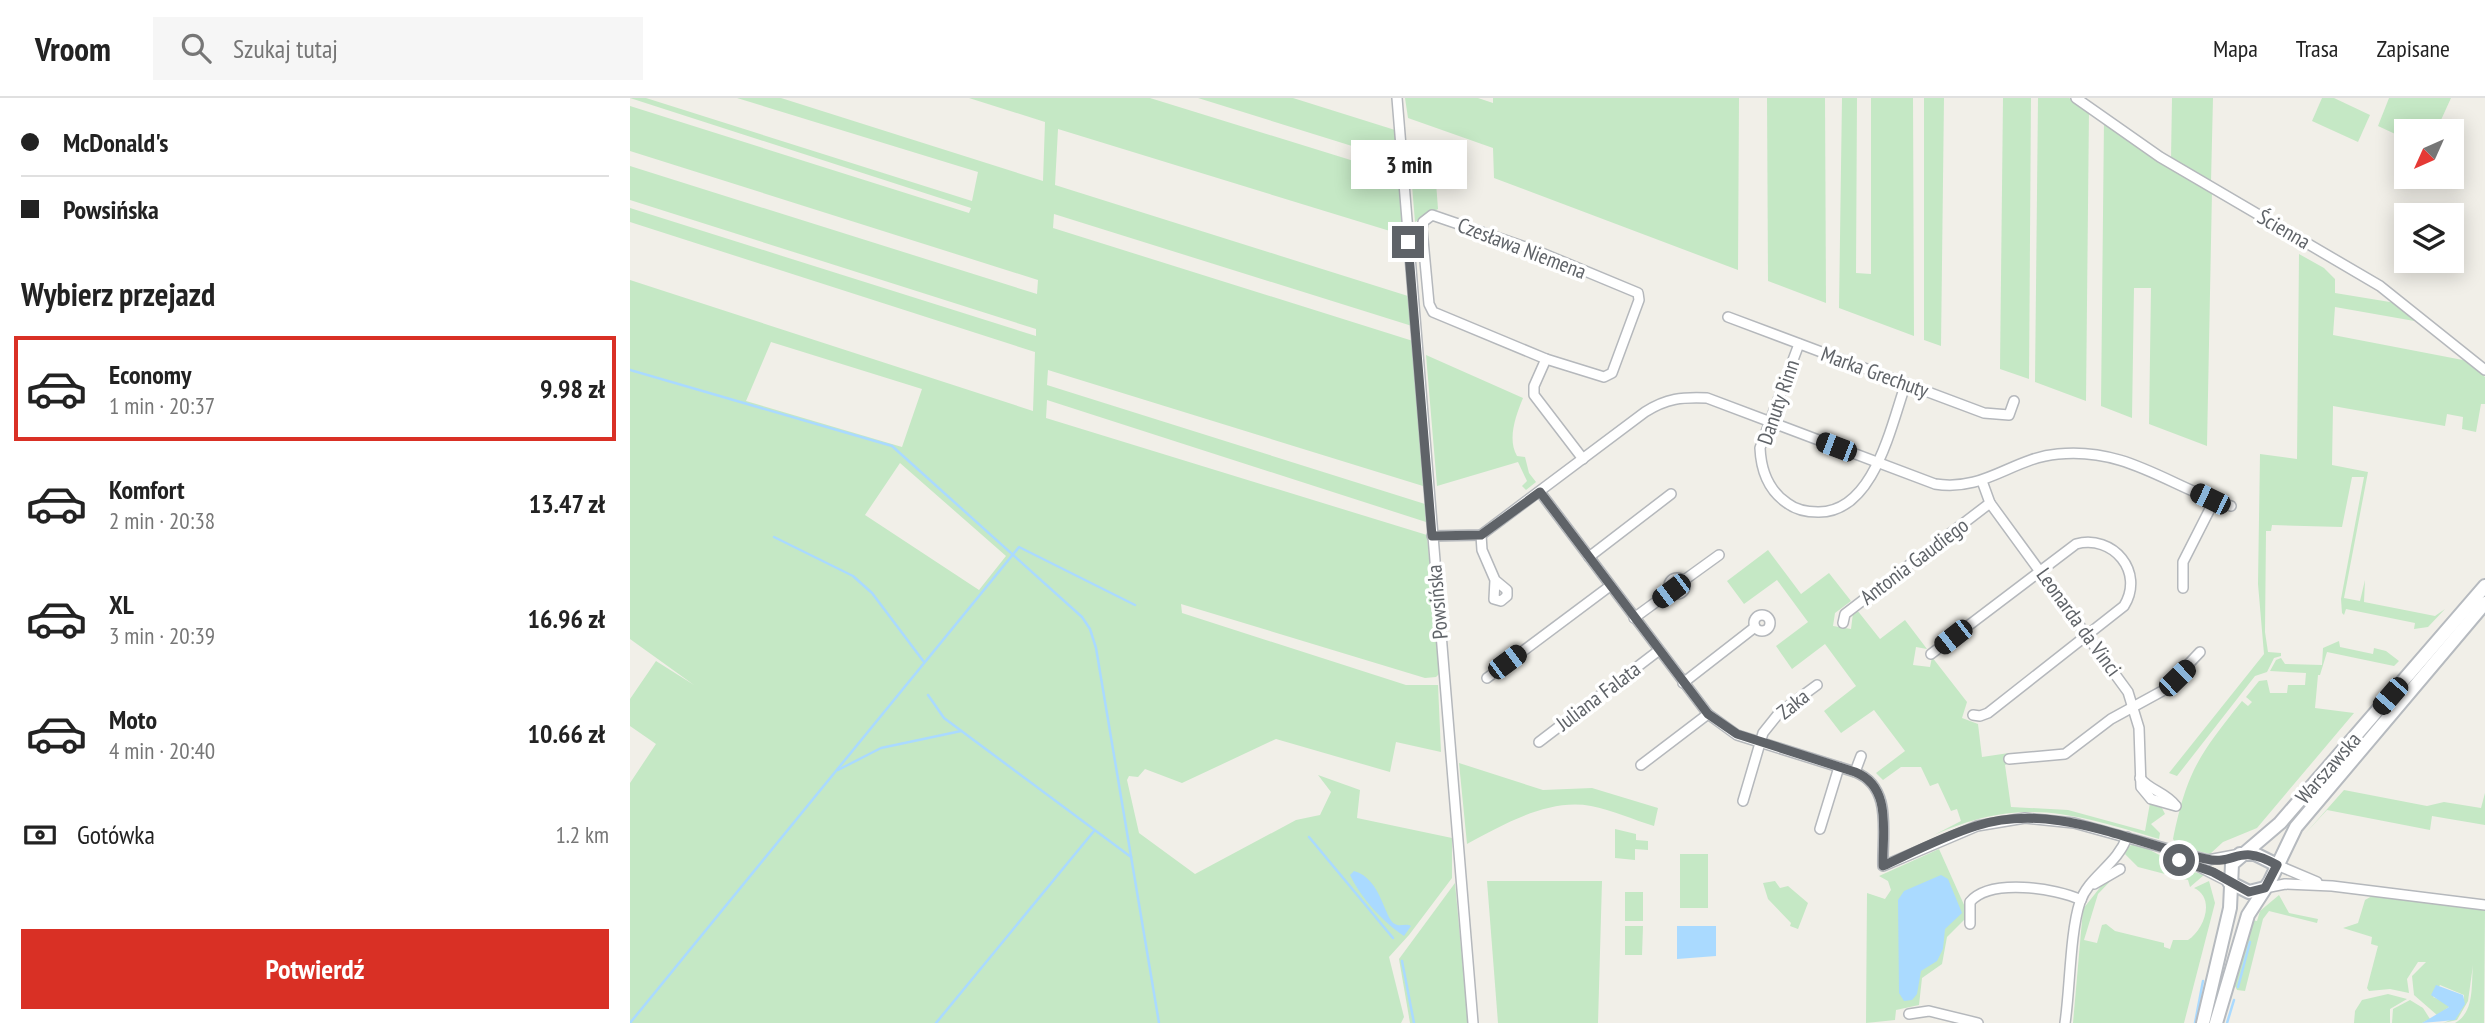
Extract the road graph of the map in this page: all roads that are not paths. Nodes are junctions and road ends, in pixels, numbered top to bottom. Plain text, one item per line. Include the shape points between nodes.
1 (1397, 98) edge
2 (2076, 98) edge
3 (1728, 317) dead end
4 (1799, 344) junction
5 (1546, 359) junction
6 (2485, 370) edge
7 (1906, 383) junction
8 (2014, 401) dead end
9 (1769, 420) junction
10 (1583, 459) junction
11 (1877, 462) junction
12 (1982, 481) junction
13 (1540, 492) junction
14 (1671, 494) dead end
15 (2214, 501) junction
16 (1990, 503) junction
17 (2231, 506) dead end
18 (1481, 535) junction
19 (1432, 536) junction
20 (1719, 555) dead end
21 (1589, 557) junction
22 (2040, 570) junction
23 (1495, 580) dead end
24 (1610, 586) junction
25 (2485, 586) edge
26 (2183, 589) dead end
27 (2485, 603) edge
28 (1634, 618) junction
29 (1843, 623) dead end
30 (1755, 627) dead end
31 (2089, 634) junction
32 (1658, 652) junction
33 (2200, 652) dead end
34 (1931, 654) dead end
35 (1487, 678) dead end
36 (1683, 683) junction
37 (1817, 685) dead end
38 (2134, 706) junction
39 (1708, 714) junction
40 (1973, 715) dead end
41 (1539, 742) dead end
42 (1760, 743) junction
43 (1861, 756) dead end
44 (2009, 759) dead end
45 (1641, 765) dead end
46 (1839, 767) junction
47 (1855, 772) junction
48 (2139, 776) dead end
49 (1743, 801) dead end
50 (1820, 829) dead end
51 (2127, 837) junction
52 (2166, 849) junction
53 (2241, 854) junction
54 (2277, 865) junction
55 (2120, 869) dead end
56 (2229, 882) junction
57 (2093, 885) junction
58 (2332, 886) junction
59 (2265, 888) junction
60 (2081, 900) junction
61 (2485, 905) edge
62 (1970, 924) dead end
63 (1909, 1014) dead end
64 (1474, 1023) edge
65 (1978, 1023) edge
66 (2065, 1023) edge
67 (2203, 1023) edge
68 (2217, 1023) edge

1 - 19 street, Powsińska
2 - 6 street, Ścienna via 2160,157 2380,286
3 - 4 street, Marka Grechuty
4 - 7 street, Marka Grechuty
4 - 9 street, Danuty Rinn
5 - 5 street, Czesława Niemena via 1604,377 1612,373 1640,296 1537,251 1427,217 1422,229 1433,312
5 - 10 street via 1534,395
7 - 8 street, Marka Grechuty via 1984,414 2009,415
7 - 11 street, Danuty Rinn
9 - 10 street via 1707,398 1678,397 1645,412
9 - 11 street
9 - 11 street, Danuty Rinn via 1760,448 1763,471 1777,496 1797,510 1840,508 1860,492
10 - 13 street
11 - 12 street via 1935,484 1956,487
12 - 15 street via 2056,454 2087,453 2116,457
12 - 16 street, Leonarda da Vinci
13 - 18 street
13 - 21 street
14 - 21 street
15 - 17 street
15 - 26 street via 2183,562
16 - 22 street, Leonarda da Vinci
16 - 29 street, Antonia Gaudiego via 1845,614
18 - 19 street
18 - 23 street via 1482,550
19 - 64 street, Powsińska
20 - 28 street via 1683,582 1680,593 1671,591
21 - 24 street
22 - 31 street, Leonarda da Vinci
22 - 31 street via 2076,544 2088,541 2112,548 2122,559 2133,580 2130,596
22 - 34 street
24 - 28 street
24 - 35 street
25 - 53 main road, Warszawska via 2280,823
27 - 54 main road, Warszawska via 2303,817
28 - 32 street
30 - 36 street
31 - 38 street, Leonarda da Vinci
31 - 40 street via 1988,713
32 - 36 street
32 - 41 street, Juliana Falata
33 - 38 street via 2164,690
36 - 39 street
37 - 42 street, Zaka via 1774,718
38 - 44 street via 2065,754
38 - 48 street, Leonarda da Vinci
39 - 42 street via 1728,730
39 - 45 street
42 - 46 street
42 - 49 street, Zaka
43 - 47 street
46 - 47 street
46 - 50 street
47 - 51 street via 1872,783 1880,796 1883,866 1977,826 2007,820 2060,820
51 - 52 street
51 - 57 street via 2120,856 2099,872
52 - 53 street via 2215,860
52 - 56 street via 2179,860
53 - 54 main road via 2255,854
53 - 56 main road via 2232,864
54 - 58 street
54 - 59 main road
55 - 57 street
56 - 59 main road via 2249,892
56 - 67 main road via 2230,908
57 - 60 street
58 - 59 street
58 - 61 street
59 - 68 main road via 2248,915
60 - 62 street via 2034,887 1979,894 1970,902
60 - 66 street
63 - 65 street via 1929,1012

